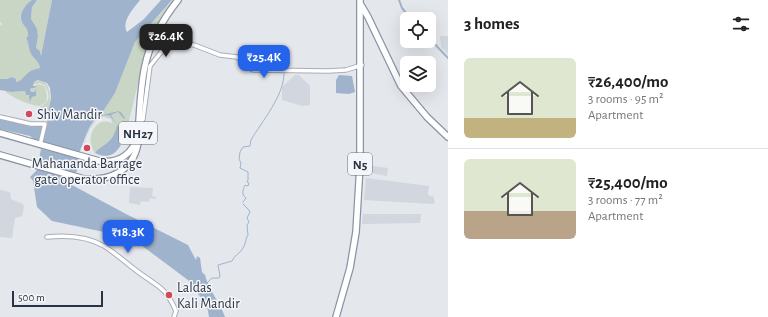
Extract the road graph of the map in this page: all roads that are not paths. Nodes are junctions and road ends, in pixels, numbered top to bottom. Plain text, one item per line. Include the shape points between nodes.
1 (178, 0) edge
2 (361, 5) edge
3 (366, 20) junction
4 (147, 59) junction
5 (361, 67) junction
6 (0, 117) edge
7 (141, 122) junction
8 (0, 133) edge
9 (448, 136) edge
10 (41, 144) junction
11 (0, 155) edge
12 (48, 237) dead end
13 (174, 317) edge
14 (337, 317) edge

1 - 4 highway, NH27 via 158,30
2 - 3 highway, N5
2 - 3 highway
2 - 5 highway, N5
3 - 5 highway, N5
3 - 9 highway via 401,86 426,117
4 - 7 highway, NH27
4 - 10 highway, NH27 via 144,67 138,135 131,151 113,161 99,161
5 - 7 main road via 328,71 255,70 237,56 220,54 194,45 174,44 162,51 150,66
5 - 14 highway, N5 via 356,232
6 - 10 main road via 31,124 46,124
7 - 11 highway, NH27 via 138,146 131,161 109,178 84,179
8 - 10 highway, NH27
12 - 13 main road via 77,237 107,247 163,289 176,311

